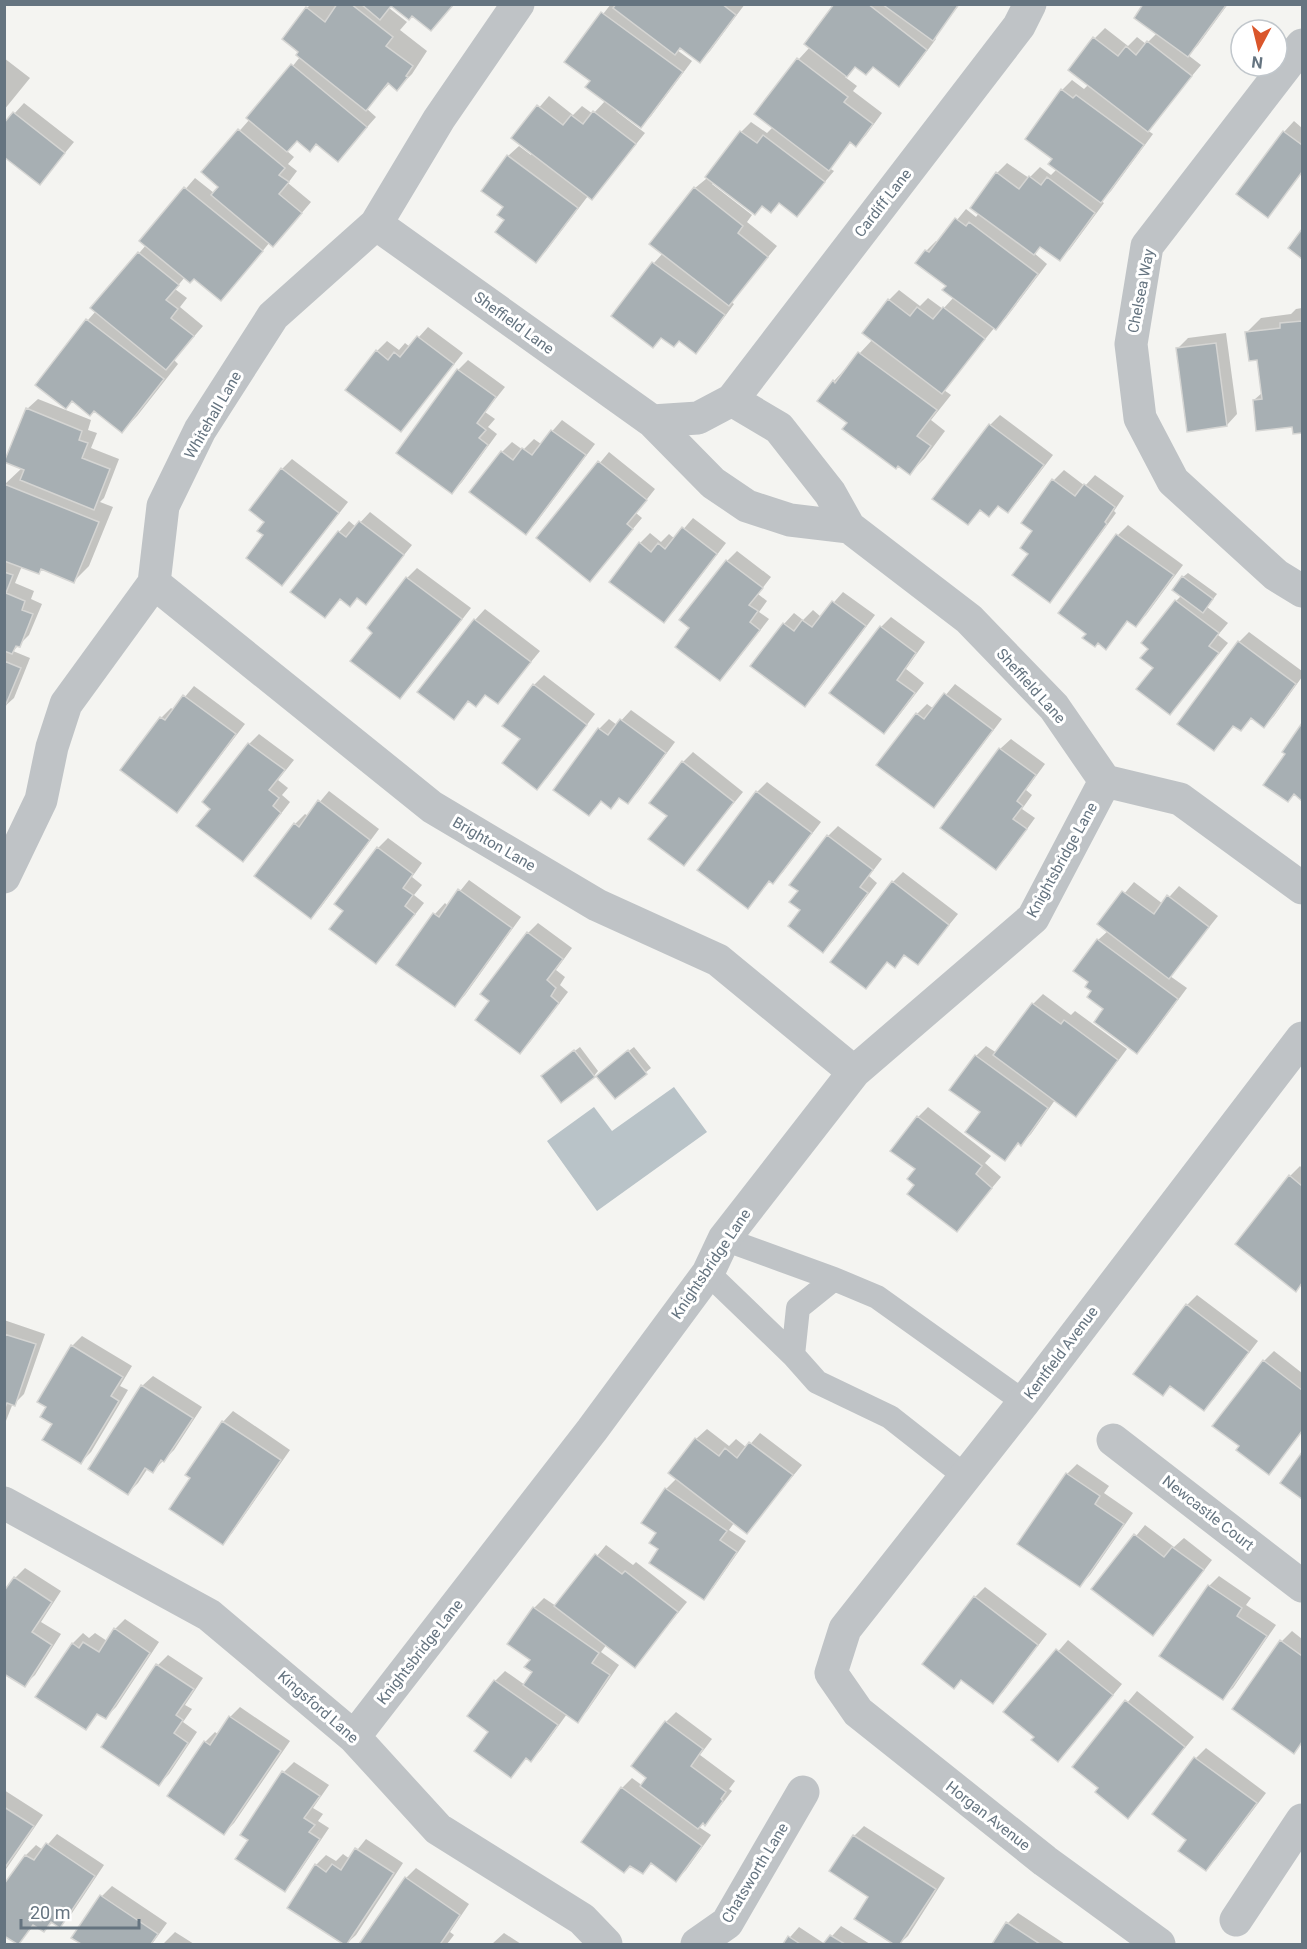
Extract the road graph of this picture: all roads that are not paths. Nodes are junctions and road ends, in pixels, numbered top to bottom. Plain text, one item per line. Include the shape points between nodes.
1 (518, 4) edge
2 (1030, 4) edge
3 (1302, 45) edge
4 (376, 224) junction
5 (732, 400) junction
6 (652, 421) junction
7 (849, 527) junction
8 (154, 583) junction
9 (1302, 591) edge
10 (1105, 781) junction
11 (4, 877) edge
12 (1302, 888) edge
13 (1302, 1038) edge
14 (854, 1072) junction
15 (724, 1239) junction
16 (708, 1273) junction
17 (834, 1279) junction
18 (793, 1355) junction
19 (1024, 1402) junction
20 (1113, 1440) dead end
21 (965, 1476) junction
22 (4, 1503) edge
23 (1302, 1586) edge
24 (831, 1673) joint
25 (354, 1737) junction
26 (803, 1792) dead end
27 (1302, 1820) edge
28 (1236, 1920) dead end
29 (606, 1944) edge
30 (697, 1944) edge
31 (1159, 1944) edge

1 - 4 street, Whitehall Lane via 439,119
2 - 5 street, Cardiff Lane via 1019,26
3 - 9 street, Chelsea Way via 1147,246 1131,344 1140,418 1173,481 1276,575
4 - 6 street, Sheffield Lane
4 - 8 street, Whitehall Lane via 273,316 200,430 163,507
5 - 6 street via 698,418
5 - 7 street, Sheffield Lane via 779,428 830,493
6 - 7 street, Sheffield Lane via 713,483 747,506 790,520
7 - 10 street, Sheffield Lane via 969,620 1054,707
8 - 11 street, Whitehall Lane via 66,704 41,800
8 - 14 street, Brighton Lane via 432,807 597,905 718,960
10 - 12 street via 1180,799
10 - 14 street, Knightsbridge Lane via 1033,918
13 - 19 street, Kentfield Avenue
14 - 15 street, Knightsbridge Lane
15 - 16 street, Knightsbridge Lane
15 - 17 lane
16 - 18 lane
16 - 25 street, Knightsbridge Lane via 592,1430
17 - 18 lane via 798,1308
17 - 19 lane via 877,1297
18 - 21 lane via 818,1382 890,1417
19 - 21 street, Kentfield Avenue
20 - 23 street, Newcastle Court
21 - 24 street, Kentfield Avenue via 845,1629
22 - 25 street, Kingsford Lane via 209,1615
24 - 31 street, Horgan Avenue via 858,1712 1045,1861
25 - 29 street, Kingsford Lane via 438,1829 582,1919
26 - 30 street, Chatsworth Lane via 727,1923
27 - 28 street

